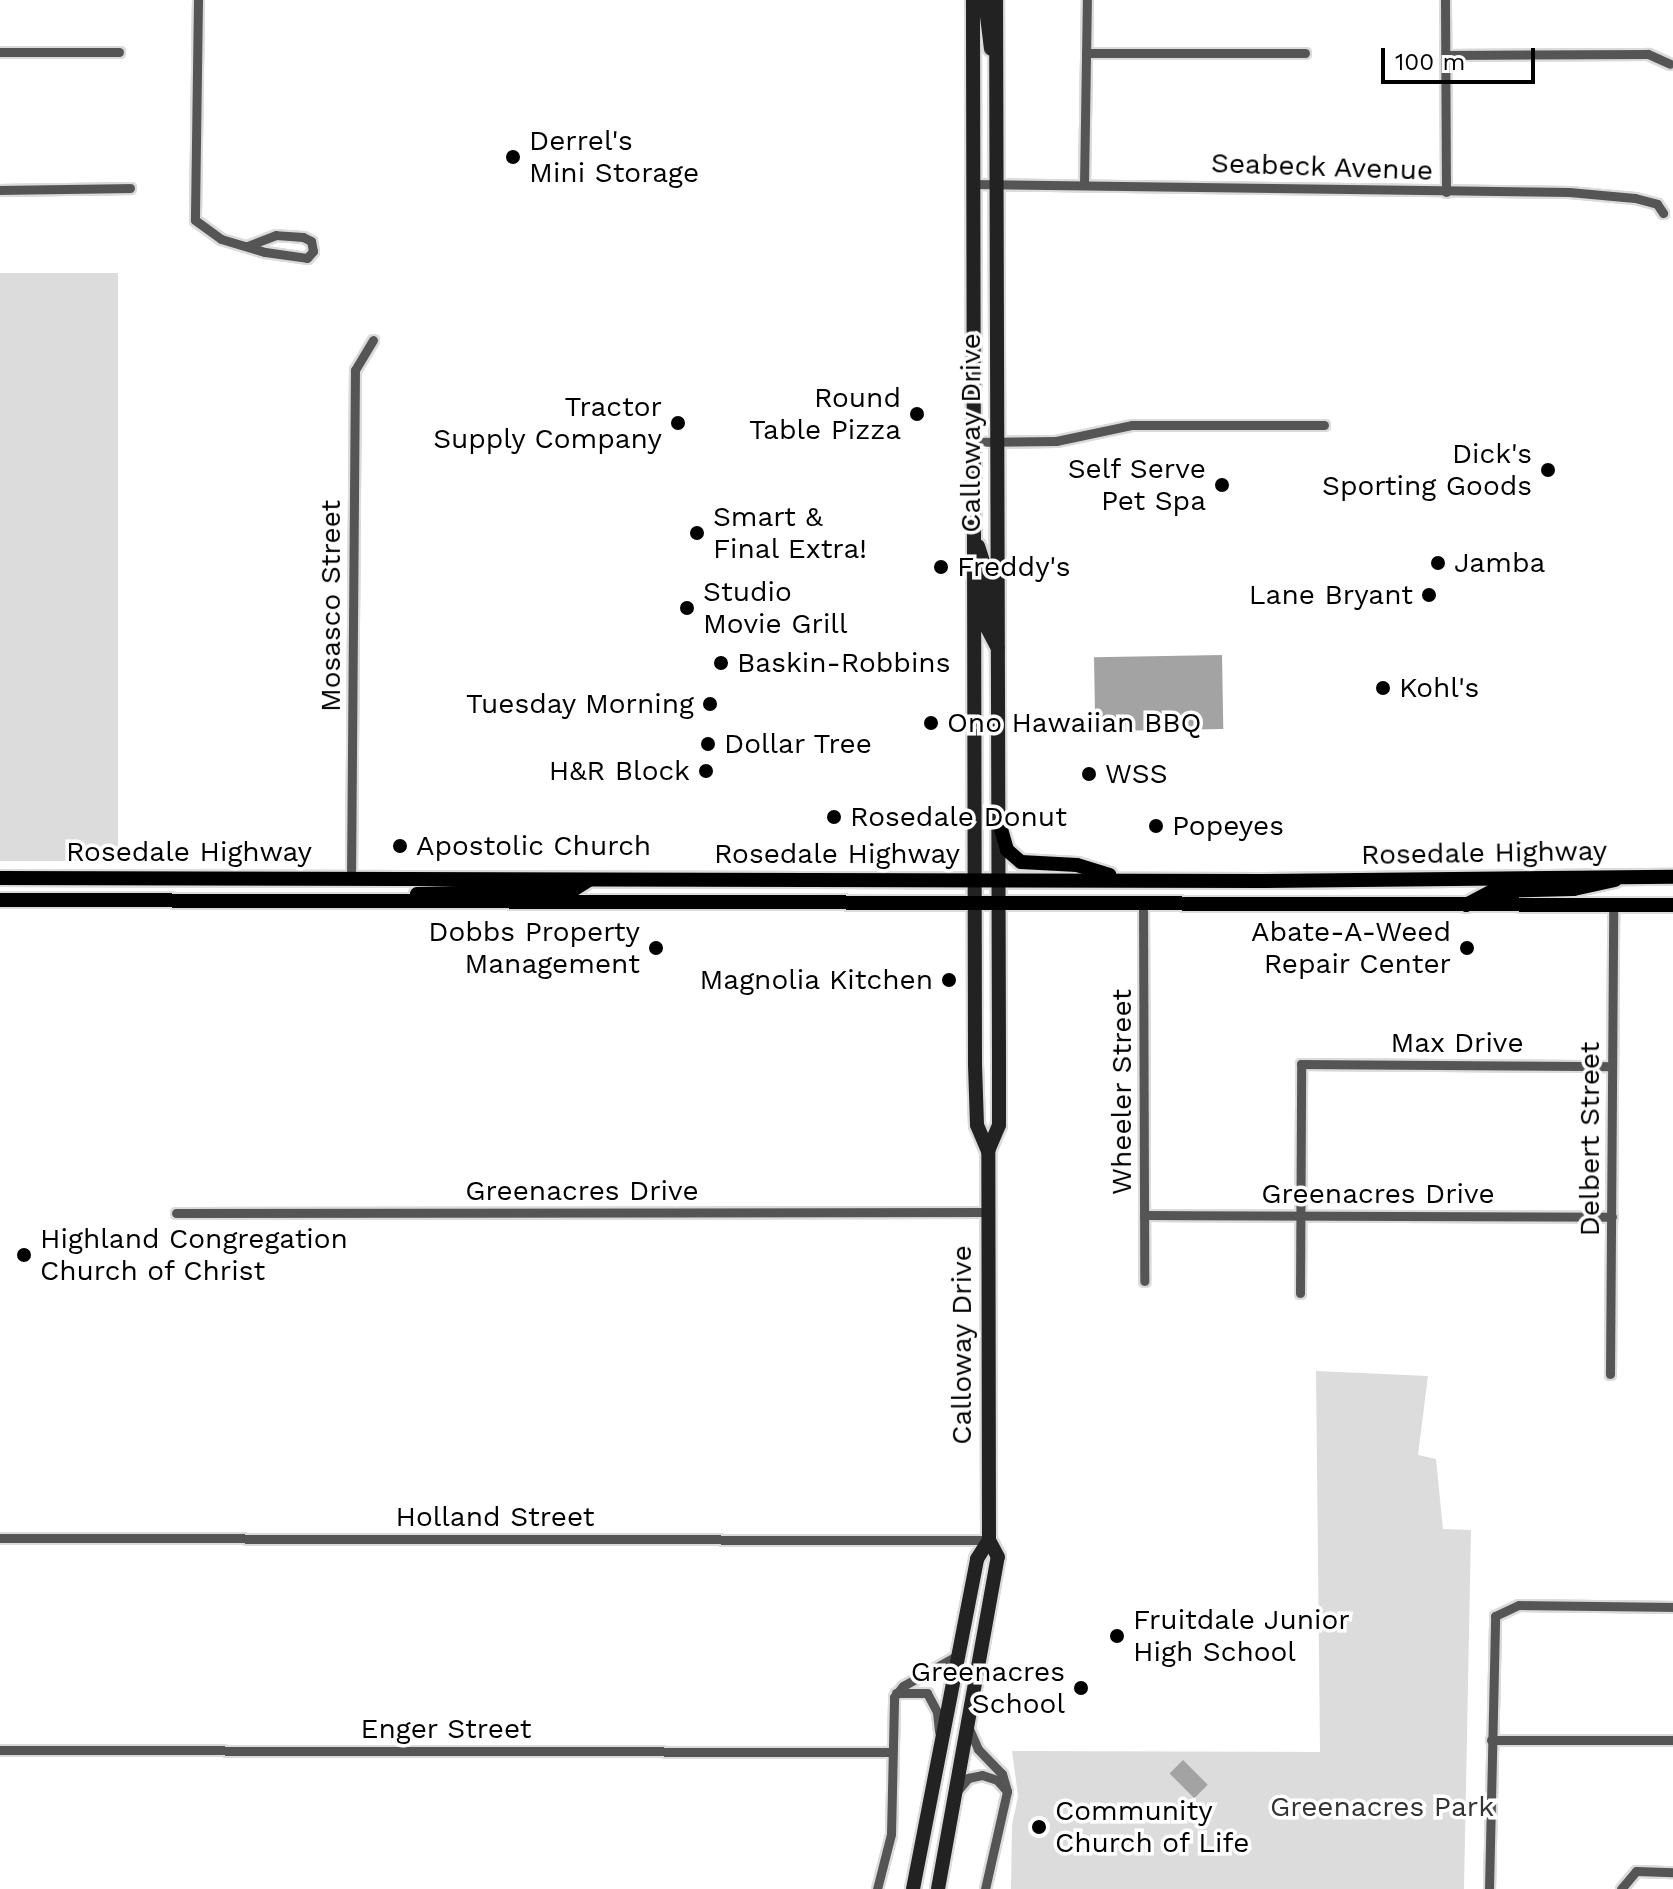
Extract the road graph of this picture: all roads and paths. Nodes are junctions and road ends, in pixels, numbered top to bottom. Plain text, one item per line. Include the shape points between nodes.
1 (198, 0) edge
2 (973, 0) edge
3 (985, 0) edge
4 (996, 0) edge
5 (1087, 0) edge
6 (1445, 0) edge
7 (0, 52) edge
8 (119, 52) dead end
9 (1086, 53) junction
10 (1305, 53) dead end
11 (1446, 55) junction
12 (996, 60) junction
13 (1670, 64) dead end
14 (973, 184) junction
15 (996, 184) junction
16 (1084, 185) junction
17 (130, 188) dead end
18 (0, 190) edge
19 (1446, 192) junction
20 (1663, 213) dead end
21 (247, 246) junction
22 (373, 340) dead end
23 (1324, 425) dead end
24 (974, 442) junction
25 (997, 442) junction
26 (974, 534) junction
27 (998, 648) junction
28 (1001, 829) junction
29 (1622, 877) junction
30 (1673, 877) edge
31 (0, 878) edge
32 (154, 878) junction
33 (351, 878) junction
34 (590, 879) junction
35 (974, 879) junction
36 (701, 880) junction
37 (1000, 880) junction
38 (1142, 880) junction
39 (0, 888) edge
40 (0, 900) edge
41 (369, 901) junction
42 (593, 902) junction
43 (974, 902) junction
44 (1000, 902) junction
45 (1143, 902) junction
46 (1466, 905) junction
47 (1613, 905) junction
48 (1673, 905) edge
49 (1612, 1066) junction
50 (988, 1151) junction
51 (988, 1212) junction
52 (176, 1213) dead end
53 (1144, 1215) junction
54 (1300, 1215) junction
55 (1612, 1217) junction
56 (1144, 1281) dead end
57 (1300, 1293) dead end
58 (1610, 1374) dead end
59 (0, 1538) edge
60 (989, 1540) junction
61 (1673, 1607) edge
62 (958, 1655) junction
63 (896, 1693) junction
64 (969, 1727) junction
65 (1491, 1740) junction
66 (1673, 1740) edge
67 (940, 1742) junction
68 (0, 1750) edge
69 (892, 1752) junction
70 (1007, 1791) junction
71 (953, 1796) junction
72 (1673, 1872) edge
73 (877, 1889) edge
74 (913, 1889) edge
75 (938, 1889) edge
76 (985, 1889) edge
77 (1489, 1889) edge
78 (1621, 1889) edge

1 - 21 street via 195,220 221,239
2 - 14 main road, Calloway Drive
3 - 12 main road via 985,31
4 - 12 main road, Calloway Drive
5 - 9 street
6 - 11 street
7 - 8 street
9 - 10 street
9 - 16 street
11 - 13 street via 1648,54
11 - 19 street
12 - 15 main road, Calloway Drive
14 - 15 street, Seabeck Avenue
14 - 24 main road, Calloway Drive
15 - 16 street, Seabeck Avenue
15 - 25 main road, Calloway Drive
16 - 19 street, Seabeck Avenue
17 - 18 street
19 - 20 street, Seabeck Avenue via 1602,194 1657,204
21 - 21 street via 298,257 313,251 311,241 303,237 276,235
22 - 33 street, Mosasco Street via 355,370
23 - 25 street via 1132,425 1056,441
24 - 25 street
24 - 26 main road, Calloway Drive
25 - 27 main road, Calloway Drive
26 - 27 main road via 986,571 985,624
26 - 35 main road, Calloway Drive
27 - 28 main road, Calloway Drive
28 - 37 main road, Calloway Drive
28 - 38 main road via 1007,850 1021,862 1077,865
29 - 30 main road, Rosedale Highway
29 - 38 main road, Rosedale Highway
29 - 46 main road via 1574,889 1492,891
31 - 32 main road, Rosedale Highway
32 - 33 main road, Rosedale Highway
32 - 39 main road via 113,887
33 - 34 main road, Rosedale Highway
34 - 36 main road, Rosedale Highway
34 - 41 main road via 573,890 442,890
35 - 36 main road, Rosedale Highway
35 - 37 main road, Rosedale Highway
35 - 43 main road, Calloway Drive
36 - 42 main road via 668,888 605,889
37 - 38 main road, Rosedale Highway
37 - 44 main road, Calloway Drive
40 - 41 main road, Rosedale Highway
41 - 42 main road, Rosedale Highway
42 - 43 main road, Rosedale Highway
43 - 44 main road, Rosedale Highway
43 - 50 main road, Calloway Drive via 977,1125
44 - 45 main road, Rosedale Highway
44 - 50 main road, Calloway Drive via 999,1125
45 - 46 main road, Rosedale Highway
45 - 53 street, Wheeler Street
46 - 47 main road, Rosedale Highway
47 - 48 main road, Rosedale Highway
47 - 49 street, Delbert Street
49 - 54 street, Max Drive via 1301,1064
49 - 55 street, Delbert Street
50 - 51 main road, Calloway Drive
51 - 52 street, Greenacres Drive
51 - 60 main road, Calloway Drive
53 - 54 street, Greenacres Drive
53 - 56 street, Wheeler Street
54 - 55 street, Greenacres Drive
54 - 57 street
55 - 58 street, Delbert Street
59 - 60 street, Holland Street
60 - 62 main road, Calloway Drive via 977,1559
60 - 64 main road, Calloway Drive via 998,1557
61 - 65 street via 1519,1605 1501,1610 1492,1625
62 - 63 street
62 - 67 main road, Calloway Drive
63 - 67 street via 927,1693 937,1712
63 - 69 street
64 - 70 street via 978,1749 1002,1774
64 - 71 main road, Calloway Drive
65 - 66 street
65 - 77 street
67 - 74 main road, Calloway Drive
68 - 69 street, Enger Street
69 - 73 street via 891,1834
70 - 71 street via 982,1775 968,1778
70 - 76 street
71 - 75 main road, Calloway Drive
72 - 78 street via 1648,1869 1629,1875

